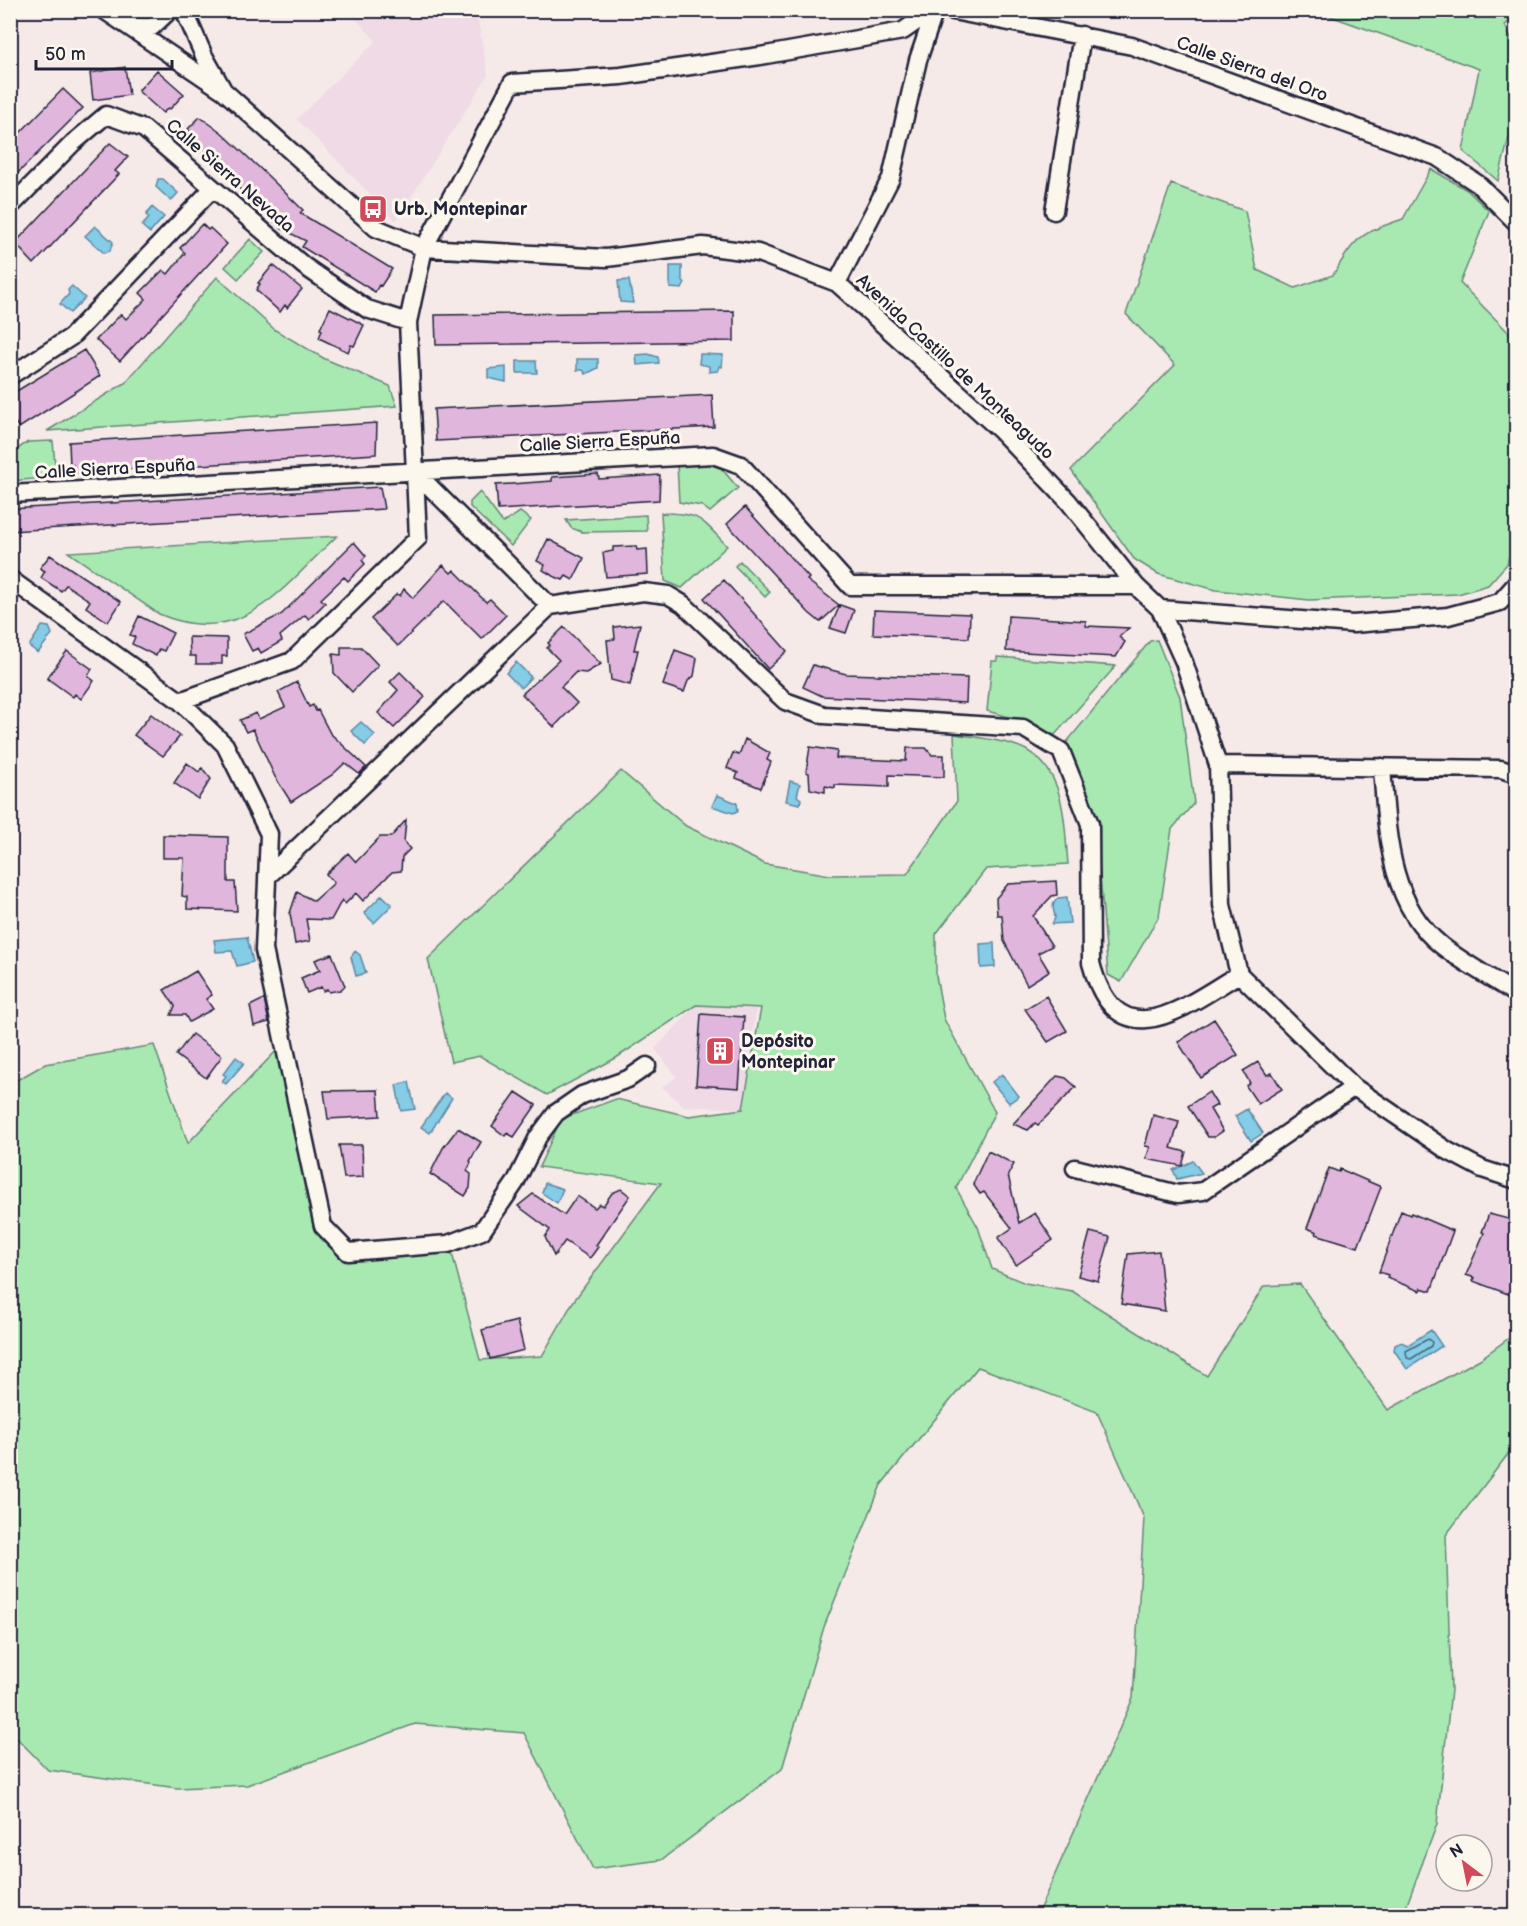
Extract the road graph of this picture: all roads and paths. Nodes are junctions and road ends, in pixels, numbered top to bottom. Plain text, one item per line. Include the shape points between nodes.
1 (104, 10) edge
2 (170, 10) edge
3 (184, 10) edge
4 (934, 10) edge
5 (948, 10) edge
6 (128, 26) junction
7 (1082, 35) junction
8 (224, 91) junction
9 (213, 188) junction
10 (10, 207) edge
11 (1054, 211) dead end
12 (1516, 222) edge
13 (424, 248) junction
14 (837, 284) junction
15 (408, 322) junction
16 (10, 376) edge
17 (415, 472) junction
18 (10, 494) edge
19 (10, 579) edge
20 (1516, 584) edge
21 (1136, 586) junction
22 (550, 606) junction
23 (1160, 609) junction
24 (180, 701) junction
25 (1218, 765) junction
26 (1382, 767) junction
27 (1516, 774) edge
28 (267, 877) junction
29 (1239, 974) junction
30 (1516, 994) edge
31 (647, 1066) dead end
32 (1354, 1087) junction
33 (1075, 1168) dead end
34 (1516, 1180) edge

1 - 6 street, Avenida Castillo de Monteagudo
2 - 6 street via 152,27
3 - 8 street, Avenida Castillo de Monteagudo
4 - 13 street via 903,31 771,54 621,76 512,83
4 - 14 street via 918,60 891,178
5 - 7 street, Calle Sierra del Oro
6 - 8 street, Avenida Castillo de Monteagudo
7 - 11 street
7 - 12 street, Calle Sierra del Oro via 1132,46 1437,157 1478,184
8 - 13 street, Avenida Castillo de Monteagudo via 376,228
9 - 10 street, Calle Sierra Nevada via 144,129 106,115
9 - 15 street, Calle Sierra Nevada via 304,266 367,309
9 - 16 street via 71,337
13 - 14 street, Avenida Castillo de Monteagudo via 606,258 703,246 759,254
13 - 15 street
14 - 21 street, Avenida Castillo de Monteagudo via 1000,430 1068,501
15 - 17 street
17 - 18 street, Calle Sierra Espuña
17 - 21 street, Calle Sierra Espuña via 713,454 741,465 850,586
17 - 22 street
17 - 24 street via 418,538 341,616 292,661
19 - 24 street
20 - 23 street via 1500,602 1448,616 1353,624
21 - 23 street, Avenida Castillo de Monteagudo
22 - 28 street
22 - 29 street via 643,592 668,595 683,604 785,701 824,715 1023,728 1061,751 1090,824 1091,963 1097,985 1116,1008 1130,1018 1155,1020 1172,1015
23 - 25 street via 1184,662
24 - 28 street via 225,745 230,755 269,834
25 - 26 street
25 - 29 street via 1222,905
26 - 27 street via 1501,769
26 - 30 street via 1397,879 1414,917 1441,945
28 - 31 street via 264,950 323,1226 348,1252 448,1244 482,1231 556,1113 582,1095 628,1079
29 - 32 street
32 - 33 street via 1203,1191 1178,1194
32 - 34 street via 1448,1151 1482,1169

